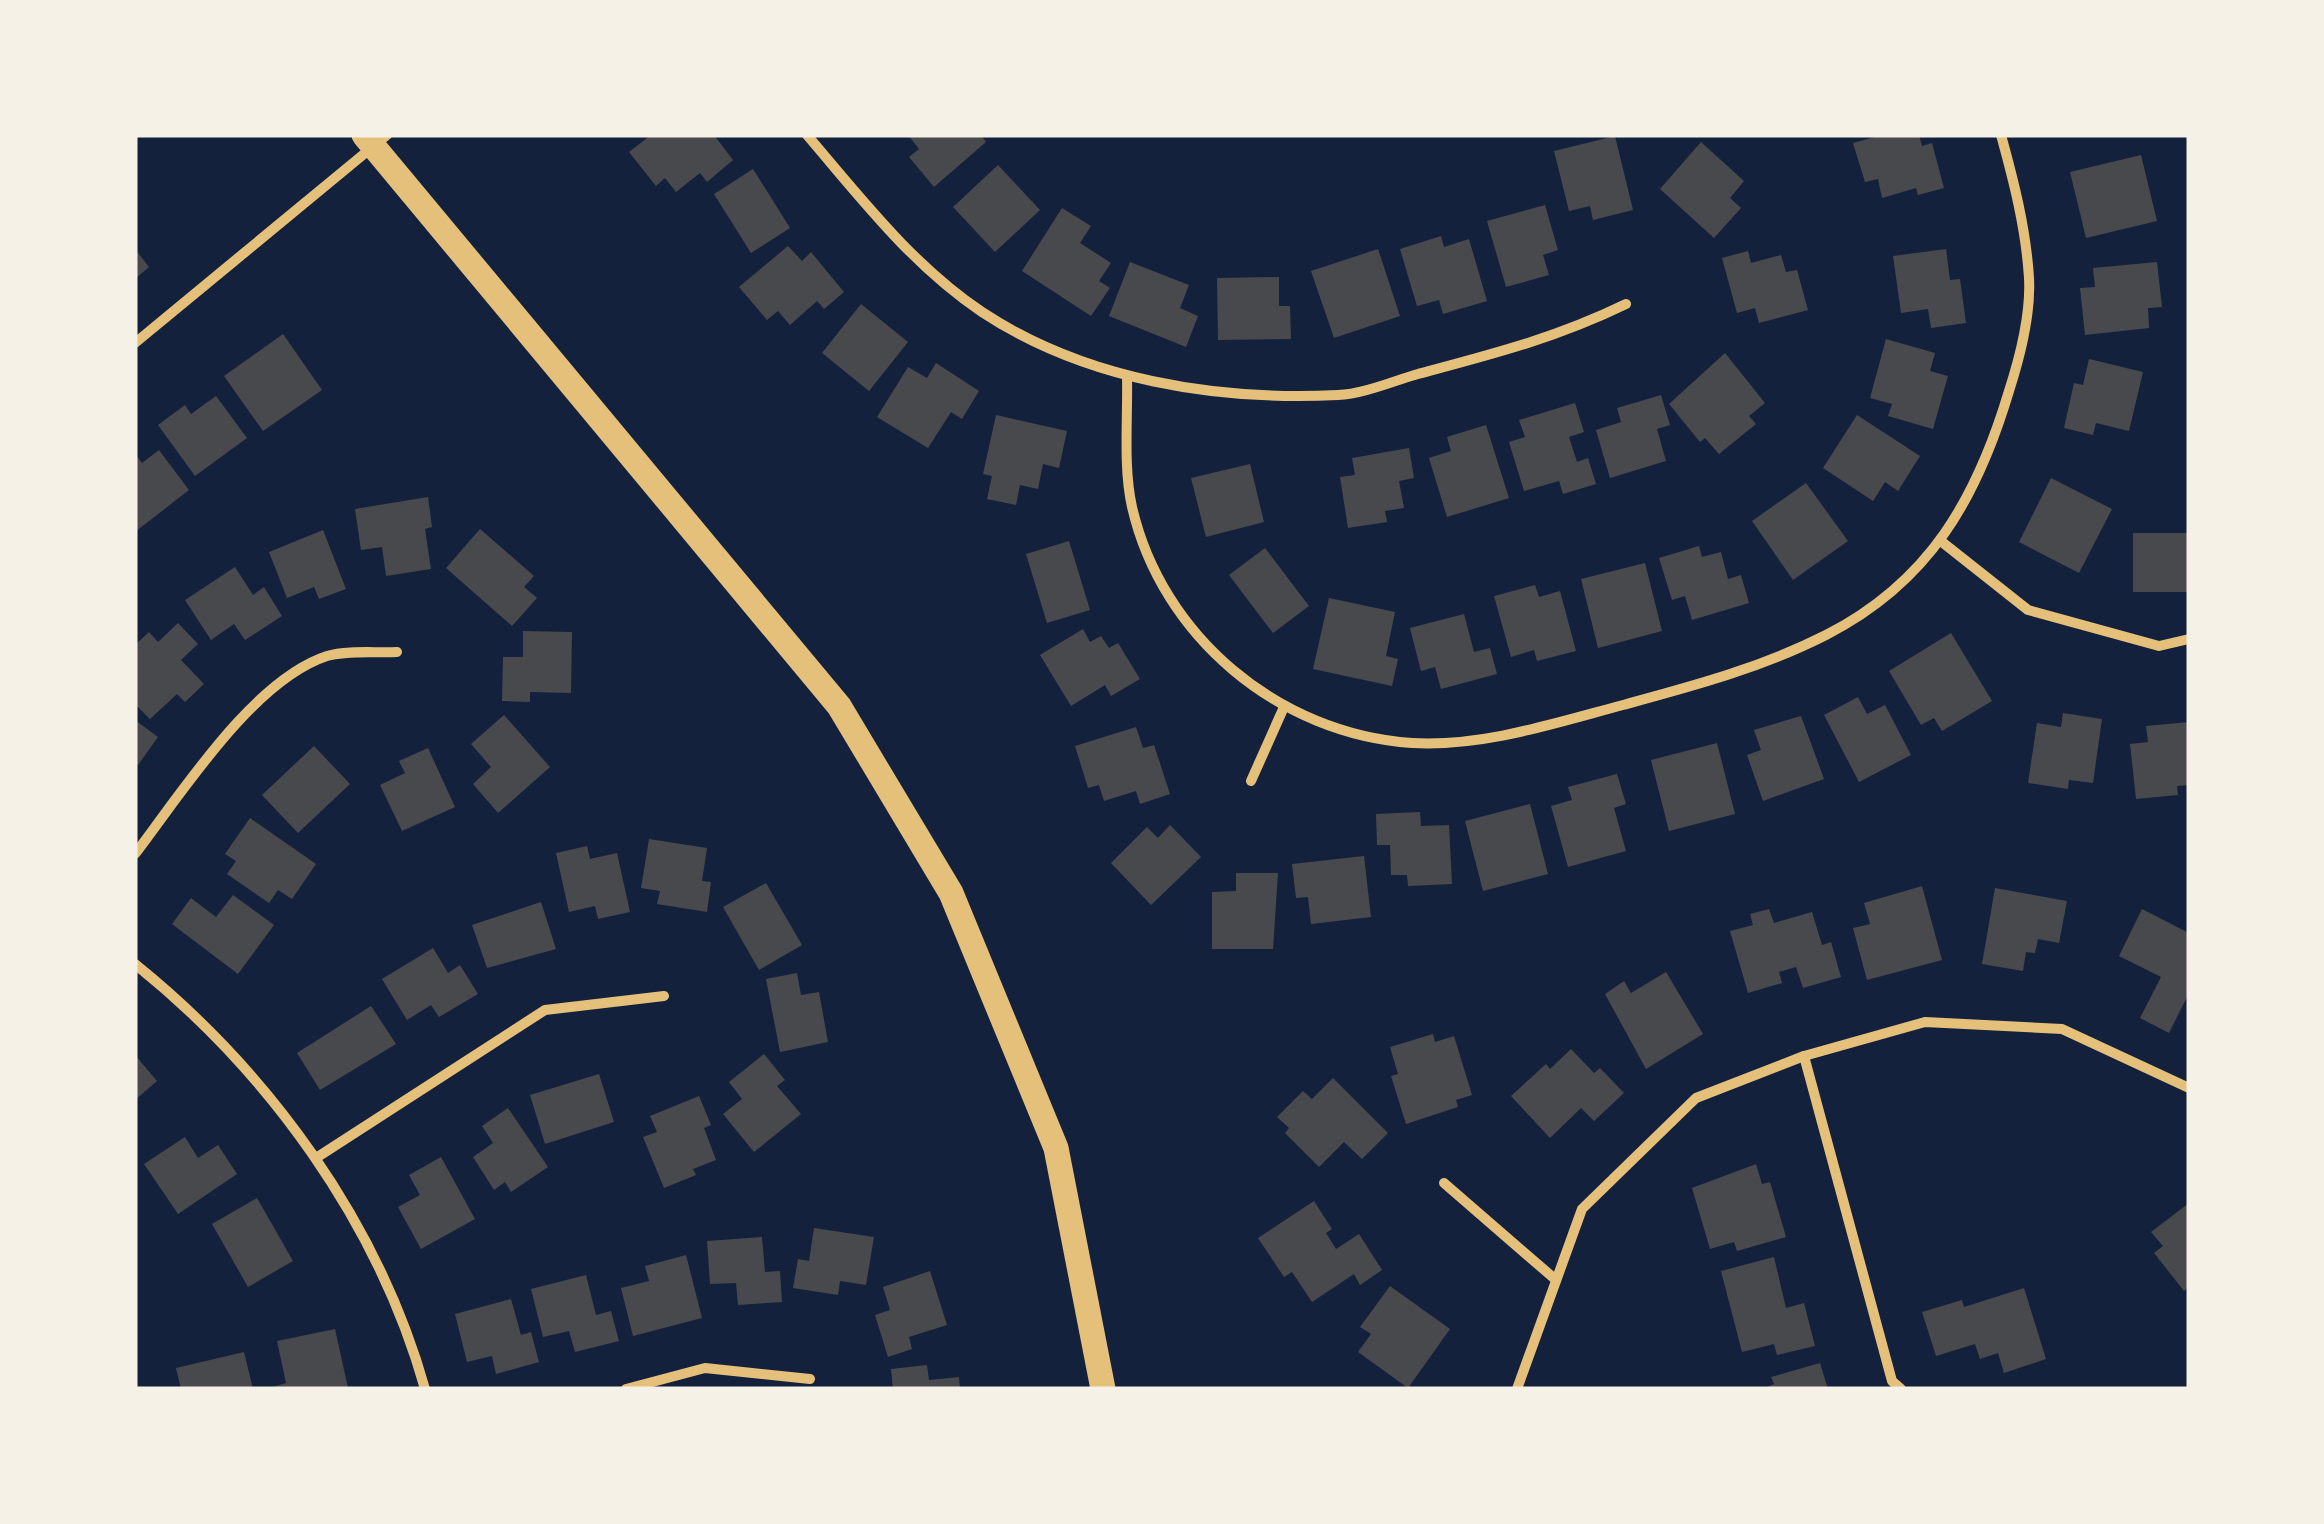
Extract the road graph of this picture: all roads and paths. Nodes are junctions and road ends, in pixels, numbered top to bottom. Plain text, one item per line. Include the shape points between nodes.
1 (807, 135) edge
2 (2001, 135) edge
3 (375, 139) edge
4 (1626, 304) dead end
5 (135, 343) edge
6 (1127, 377) junction
7 (1942, 542) junction
8 (2189, 639) edge
9 (397, 652) dead end
10 (1284, 707) junction
11 (1251, 782) dead end
12 (135, 854) edge
13 (135, 964) edge
14 (664, 996) dead end
15 (1804, 1056) junction
16 (2189, 1088) edge
17 (316, 1158) junction
18 (1444, 1184) dead end
19 (1556, 1280) junction
20 (810, 1379) dead end
21 (425, 1389) edge
22 (626, 1389) edge
23 (1103, 1389) edge
24 (1518, 1389) edge
25 (1901, 1389) edge

1 - 6 street via 923,266 983,312 1042,345
2 - 7 street via 2018,195 2029,281 2018,360 1988,462
3 - 5 street
3 - 23 main road via 839,706 950,893 1056,1148
4 - 6 street via 1562,335 1341,396 1197,390
6 - 10 street via 1131,502 1146,558 1184,620 1232,672
7 - 8 street via 2028,610 2159,646
7 - 10 street via 1887,594 1812,642 1744,672 1511,735 1414,743 1352,734
9 - 12 street via 328,656 271,689
10 - 11 street
13 - 17 street via 238,1060
14 - 17 street via 545,1010
15 - 16 street via 1925,1022 2062,1029
15 - 19 street via 1696,1098 1582,1209
15 - 25 street via 1892,1382
17 - 21 street via 412,1342
18 - 19 street
19 - 24 street
20 - 22 street via 705,1368

